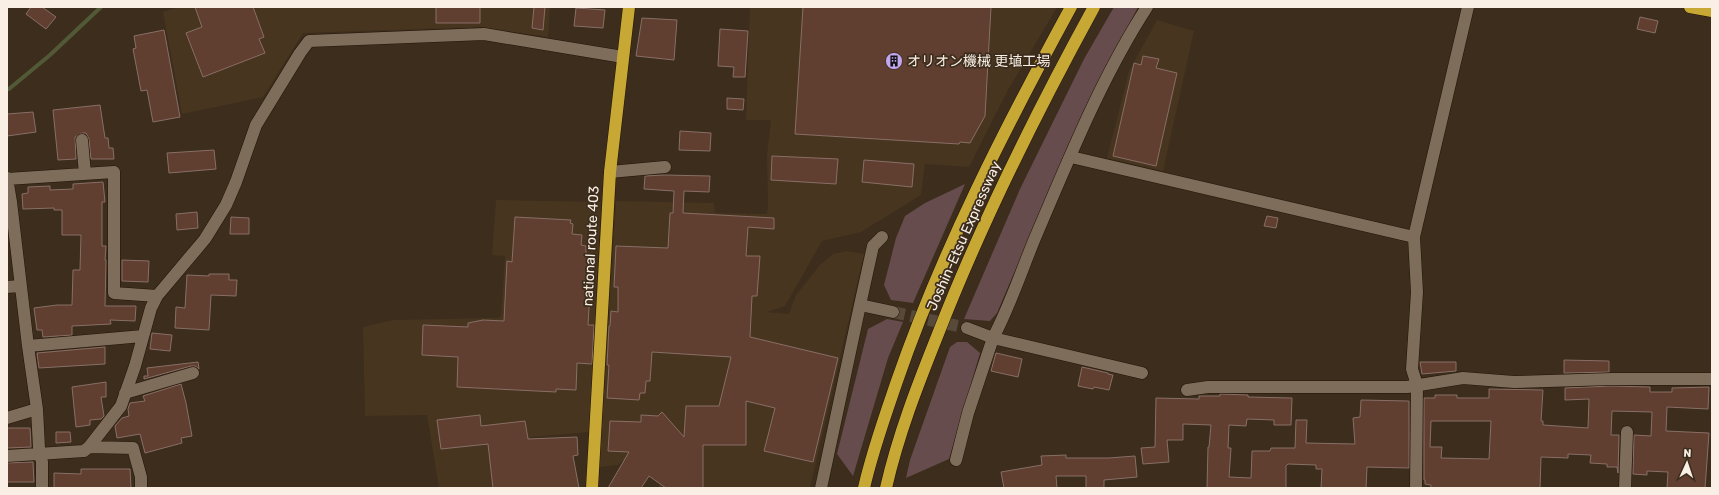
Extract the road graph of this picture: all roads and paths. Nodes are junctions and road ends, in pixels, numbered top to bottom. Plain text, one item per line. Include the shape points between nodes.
1 (629, 7) edge
2 (1071, 7) edge
3 (1094, 7) edge
4 (1148, 7) edge
5 (1468, 7) edge
6 (1690, 7) edge
7 (1703, 7) edge
8 (1712, 11) edge
9 (623, 57) junction
10 (82, 140) dead end
11 (1071, 156) junction
12 (665, 167) dead end
13 (610, 172) junction
14 (85, 174) junction
15 (7, 179) edge
16 (9, 202) edge
17 (1414, 237) junction
18 (882, 238) dead end
19 (20, 286) junction
20 (7, 287) edge
21 (157, 296) junction
22 (860, 305) junction
23 (893, 312) tunnel mouth
24 (967, 328) tunnel mouth
25 (143, 336) junction
26 (993, 338) junction
27 (28, 346) junction
28 (193, 373) dead end
29 (1142, 373) dead end
30 (1712, 379) edge
31 (1417, 385) junction
32 (1186, 390) dead end
33 (125, 393) junction
34 (38, 409) junction
35 (7, 418) edge
36 (1627, 432) dead end
37 (89, 448) junction
38 (40, 454) junction
39 (7, 456) edge
40 (956, 460) dead end
41 (865, 484) edge
42 (887, 484) edge
43 (42, 488) edge
44 (141, 488) edge
45 (592, 488) edge
46 (821, 488) edge
47 (1416, 488) edge
48 (1624, 488) edge

1 - 9 highway, national route 403
2 - 41 highway, Joshin-Etsu Expressway via 1019,102 952,244 910,343
3 - 42 highway, Joshin-Etsu Expressway via 1010,168 956,288 906,418
4 - 11 street via 1126,42
5 - 17 street
6 - 8 highway
7 - 8 highway
9 - 13 highway, national route 403
9 - 21 street via 484,34 309,41 256,124 226,205 205,239
10 - 14 street
11 - 17 street
11 - 26 street
12 - 13 street
13 - 45 highway, national route 403
14 - 15 street
14 - 21 street via 114,172 114,294
15 - 16 street
16 - 19 street
17 - 31 street via 1417,292 1412,369
18 - 22 street via 873,246
19 - 20 street
19 - 27 street
21 - 25 street
22 - 23 street
22 - 46 street
24 - 26 street
25 - 27 street
25 - 33 street
26 - 29 street
26 - 40 street via 968,413
27 - 34 street
28 - 33 street
30 - 31 street via 1514,382 1463,378
31 - 32 street via 1208,387
31 - 47 street
33 - 37 street via 121,406
34 - 35 street
34 - 38 street
36 - 48 street
37 - 38 street via 84,451
37 - 44 street via 133,448 141,477
38 - 39 street
38 - 43 street

